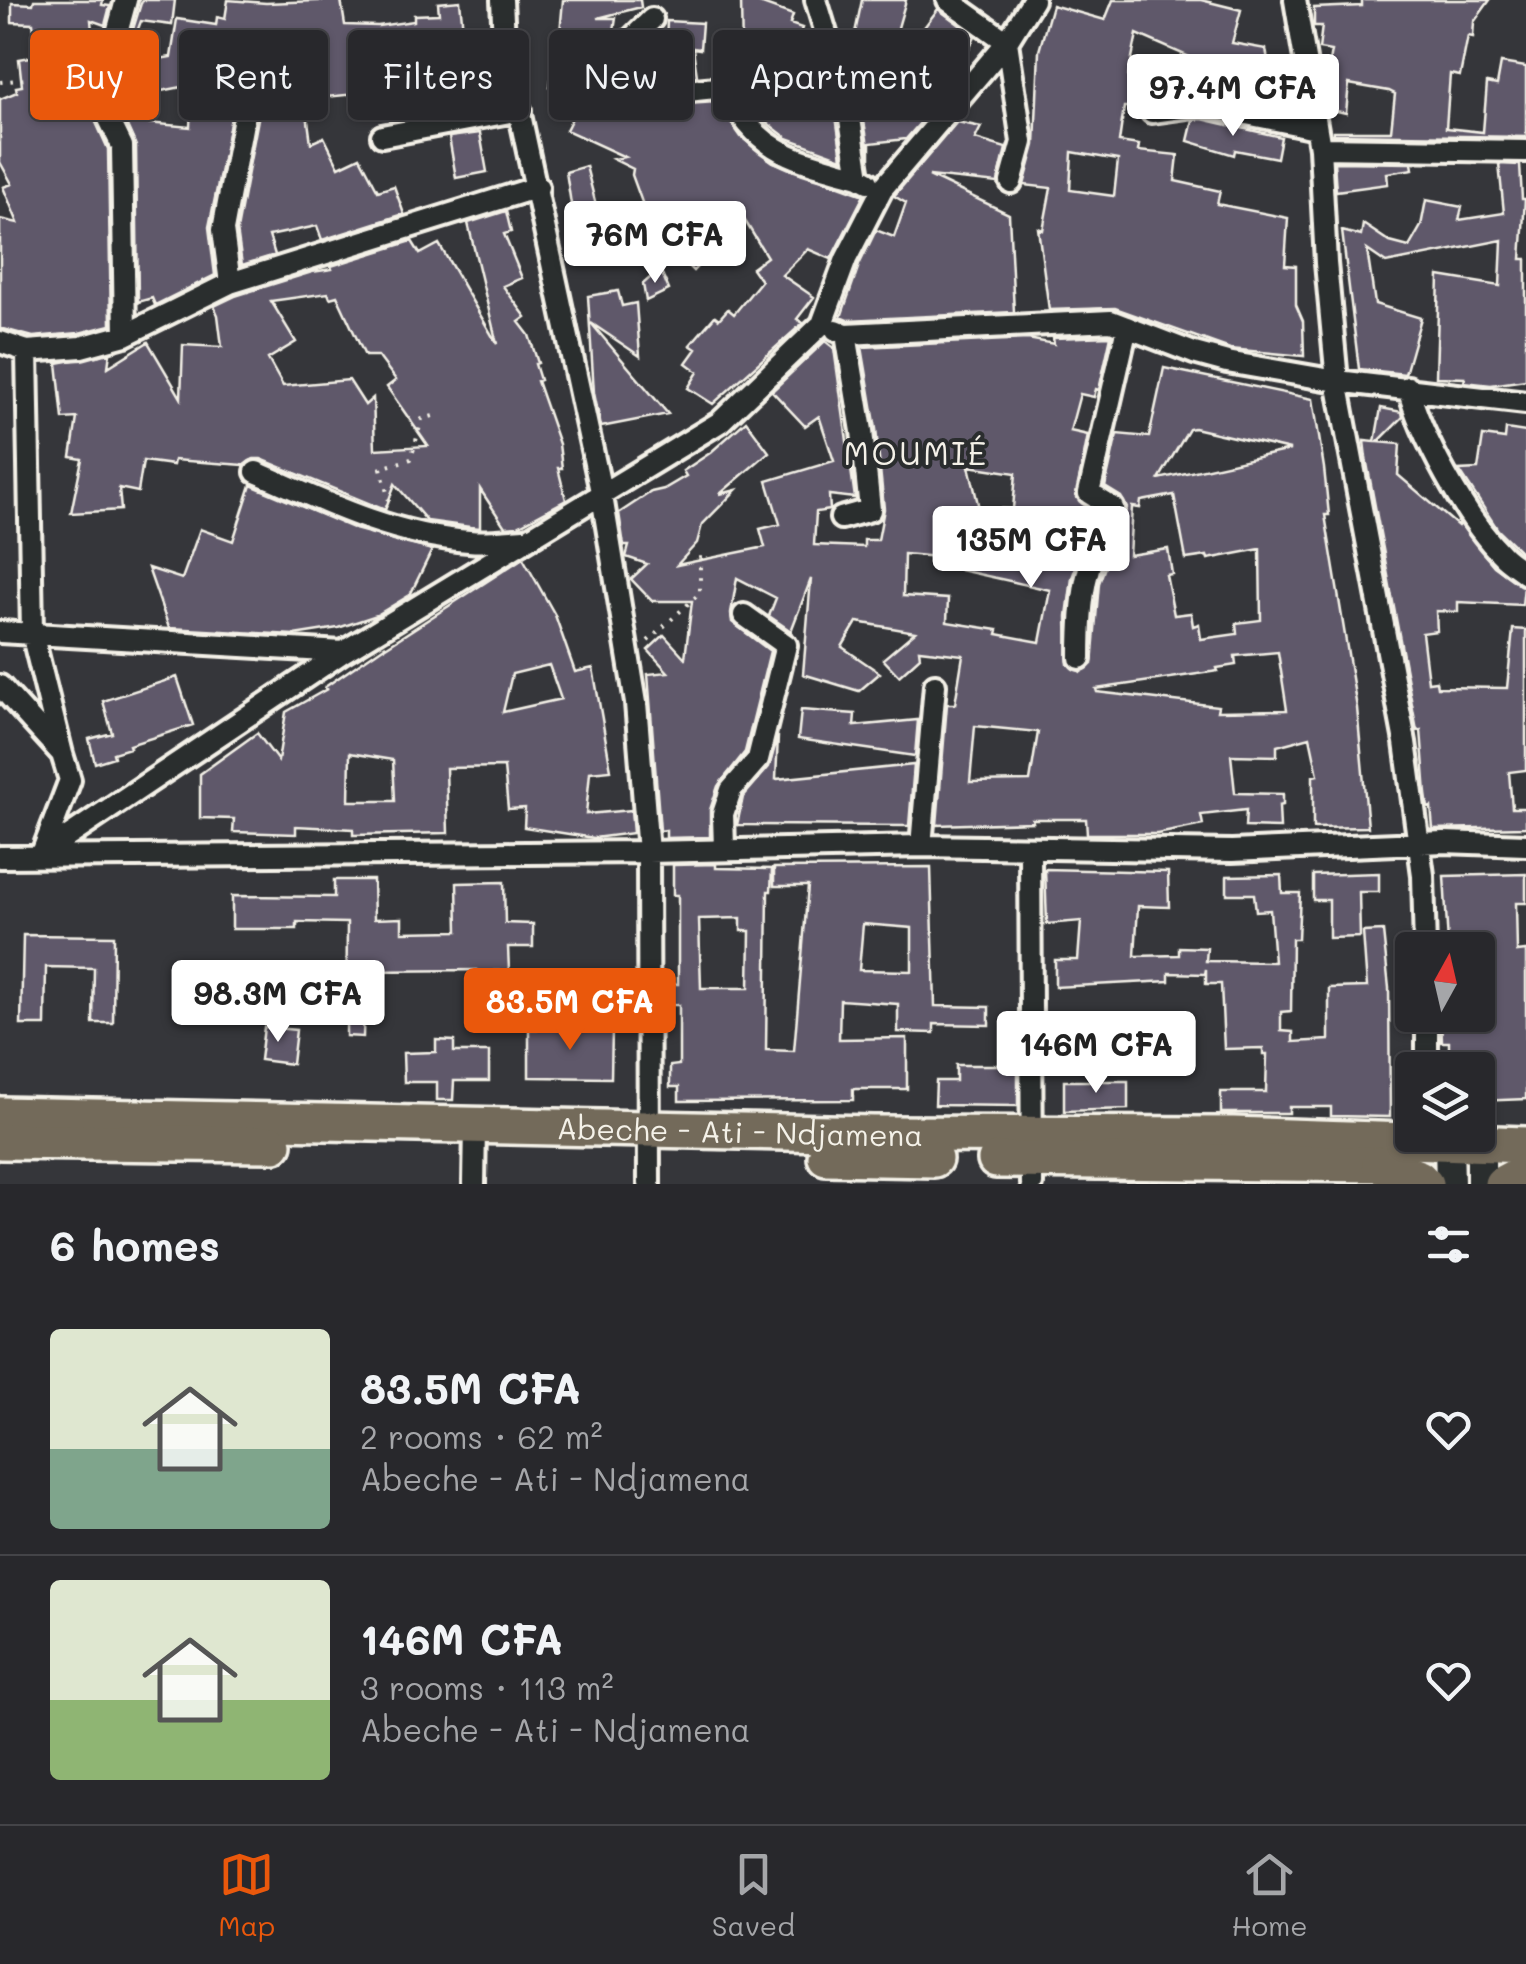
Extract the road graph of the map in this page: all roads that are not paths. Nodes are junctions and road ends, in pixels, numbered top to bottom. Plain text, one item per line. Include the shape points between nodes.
1 (126, 0) edge
2 (502, 0) edge
3 (816, 0) edge
4 (948, 0) edge
5 (1033, 0) edge
6 (1295, 0) edge
7 (652, 20) dead end
8 (504, 30) edge
9 (1007, 42) junction
10 (1152, 112) dead end
11 (243, 120) edge
12 (467, 120) edge
13 (522, 120) edge
14 (382, 136) dead end
15 (1318, 138) junction
16 (1526, 152) edge
17 (860, 177) junction
18 (1011, 182) dead end
19 (538, 187) junction
20 (882, 188) junction
21 (230, 283) junction
22 (822, 324) junction
23 (1127, 326) junction
24 (846, 334) junction
25 (125, 335) junction
26 (0, 342) edge
27 (27, 352) junction
28 (1337, 381) junction
29 (1408, 388) junction
30 (1526, 403) edge
31 (256, 472) dead end
32 (602, 496) junction
33 (841, 518) dead end
34 (531, 538) junction
35 (1526, 574) edge
36 (744, 615) dead end
37 (0, 632) edge
38 (32, 632) junction
39 (343, 652) junction
40 (1080, 658) dead end
41 (935, 684) dead end
42 (0, 686) edge
43 (62, 754) junction
44 (1420, 843) junction
45 (1526, 845) edge
46 (920, 846) junction
47 (1030, 849) junction
48 (724, 850) junction
49 (648, 852) junction
50 (0, 856) edge
51 (41, 856) junction
52 (1424, 932) edge
53 (0, 1114) edge
54 (82, 1128) junction
55 (474, 1136) junction
56 (0, 1141) edge
57 (1526, 1145) edge
58 (649, 1155) edge
59 (1033, 1160) edge
60 (1458, 1163) edge
61 (1526, 1169) edge
62 (474, 1184) edge

1 - 25 street via 108,70 107,115 122,146
2 - 8 street
3 - 17 street via 843,87
4 - 9 street
5 - 9 street
6 - 15 street
7 - 17 street via 618,52 616,67 635,86 653,94 725,88 750,129 799,162
9 - 18 street via 1022,142
9 - 20 street
10 - 15 street via 1202,105
11 - 21 street via 223,230
12 - 14 street
13 - 19 street
15 - 16 street
15 - 28 street
17 - 20 street
19 - 21 street
19 - 32 street
20 - 22 street
21 - 25 street
22 - 24 street
22 - 32 street via 720,422
23 - 24 street via 1111,321
23 - 28 street via 1210,358
23 - 40 street via 1089,492 1113,508 1084,577
24 - 33 street via 870,510
25 - 27 street
26 - 27 street
27 - 38 street
28 - 29 street
28 - 44 street
29 - 30 street
29 - 35 street via 1429,446 1478,525
31 - 34 street via 360,517 415,531 469,541
32 - 34 street
32 - 49 street via 630,658
34 - 39 street
36 - 48 street via 786,645 758,760 731,790 723,814
37 - 38 street
38 - 39 street
38 - 43 street
39 - 51 street
41 - 46 street
42 - 43 street
43 - 51 street via 70,780
44 - 45 street
44 - 47 street via 1232,851
44 - 52 street
46 - 47 street
46 - 48 street
47 - 59 street
48 - 49 street
49 - 51 street
49 - 58 street
50 - 51 street
53 - 54 highway, Abeche - Ati - Ndjamena
54 - 55 highway, Abeche - Ati - Ndjamena
54 - 56 highway, Abeche - Ati - Ndjamena
55 - 58 highway, Abeche - Ati - Ndjamena
55 - 62 street
57 - 60 highway
58 - 59 highway, Abeche - Ati - Ndjamena
59 - 60 highway, Abeche - Ati - Ndjamena
59 - 60 highway, Abeche - Ati - Ndjamena via 1233,1135
60 - 61 highway

